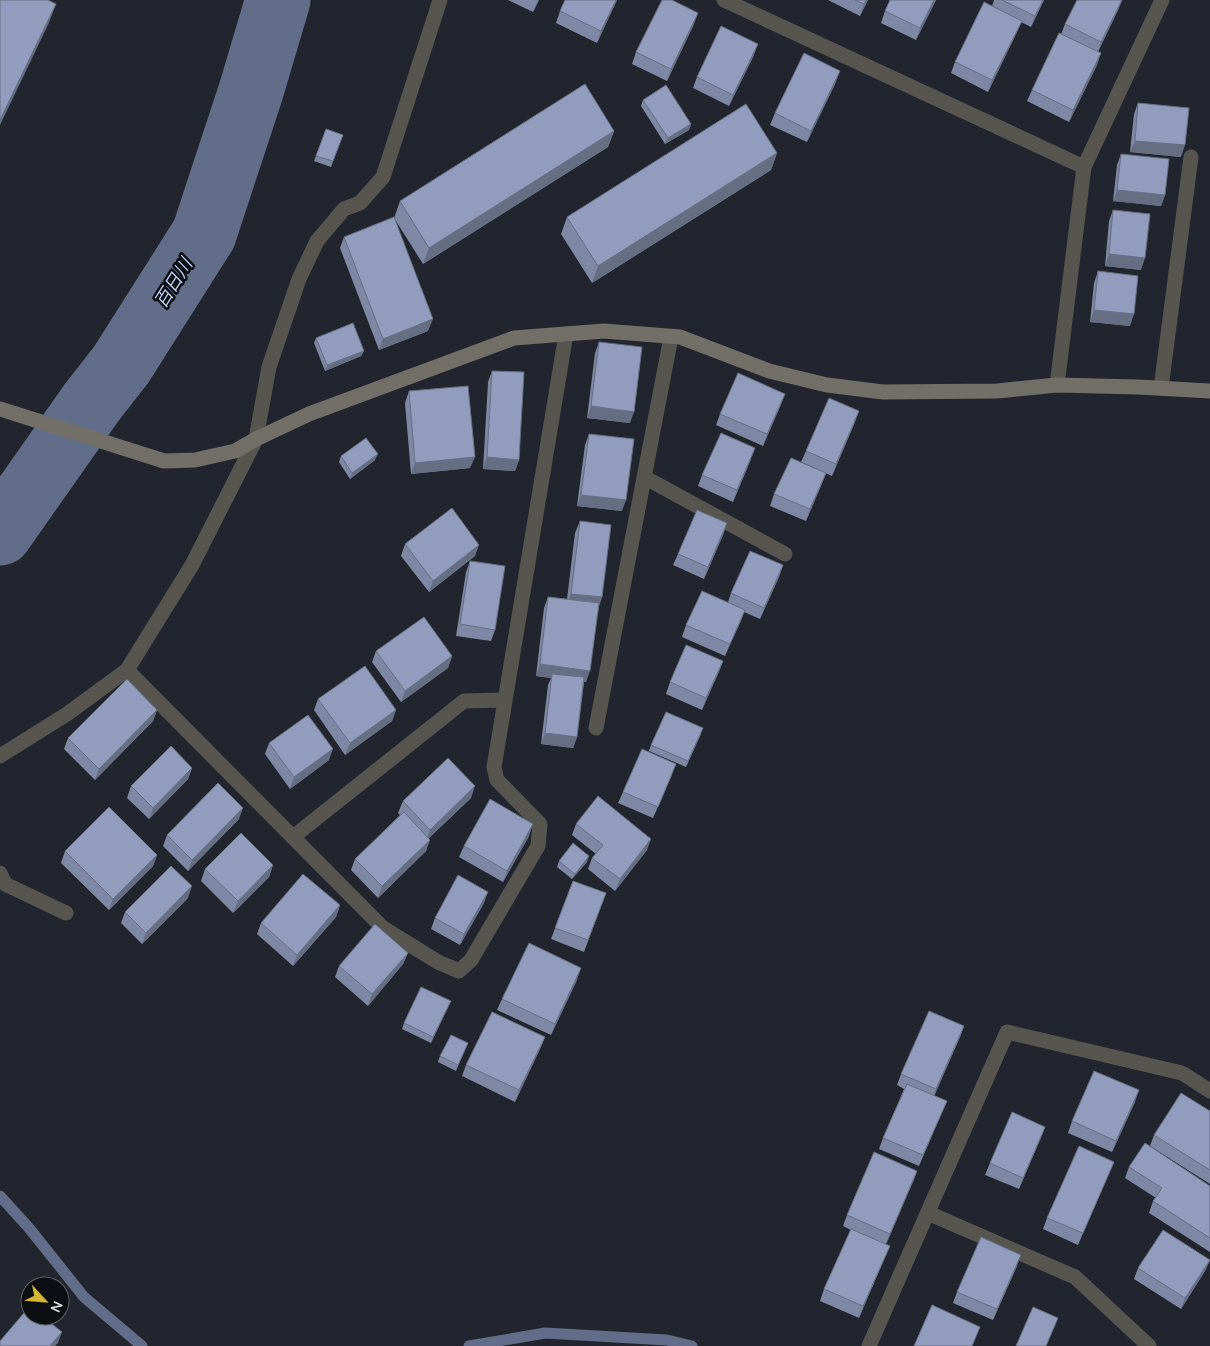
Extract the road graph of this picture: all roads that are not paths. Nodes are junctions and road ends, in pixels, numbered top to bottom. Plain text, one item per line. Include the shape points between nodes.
1 (440, 0) edge
2 (724, 0) edge
3 (1162, 0) edge
4 (1191, 157) dead end
5 (1084, 167) junction
6 (566, 334) junction
7 (671, 337) junction
8 (1057, 386) junction
9 (1161, 388) junction
10 (1210, 391) edge
11 (0, 409) edge
12 (256, 438) junction
13 (644, 477) junction
14 (785, 554) dead end
15 (127, 670) junction
16 (504, 700) junction
17 (596, 728) dead end
18 (0, 756) edge
19 (293, 836) junction
20 (0, 873) edge
21 (66, 913) dead end
22 (1210, 1091) edge
23 (928, 1213) junction
24 (870, 1346) edge
25 (1149, 1346) edge

1 - 12 street via 382,177 360,203 344,209 317,241 299,279 269,368
2 - 5 street
3 - 5 street
4 - 9 street
5 - 8 street
6 - 7 street via 604,331
6 - 12 street via 514,338 309,414
6 - 16 street
7 - 8 street via 680,337 769,371 827,385 883,392 997,391
7 - 13 street
8 - 9 street
9 - 10 street
11 - 12 street via 164,461 195,460 235,451
12 - 15 street via 192,565
13 - 14 street
13 - 17 street
15 - 18 street via 67,714
15 - 19 street
16 - 19 street via 464,702
16 - 19 street via 494,766 497,780 540,824 538,846 471,960 459,971 438,962 383,928
20 - 21 street via 6,884
22 - 23 street via 1182,1073 1007,1032
23 - 24 street
23 - 25 street via 1074,1278

